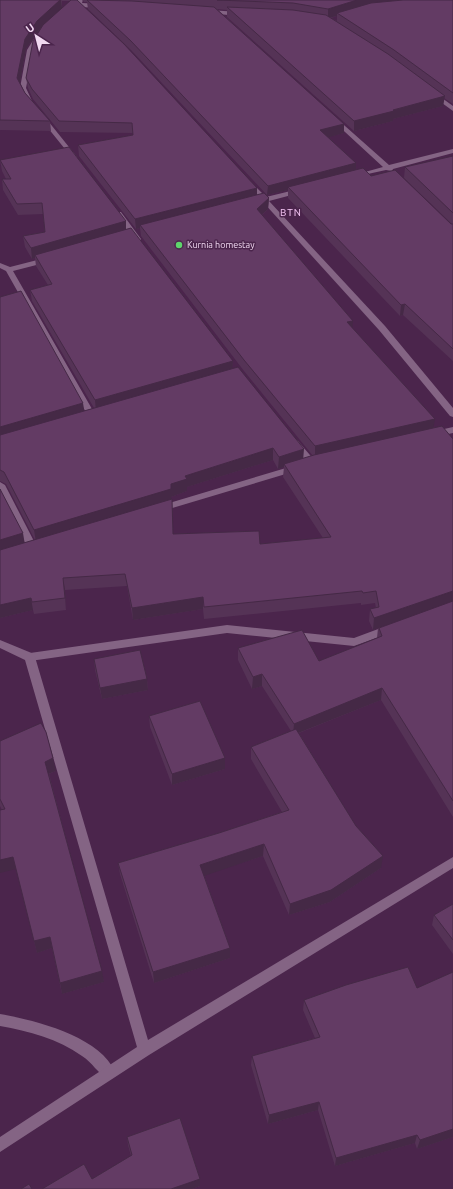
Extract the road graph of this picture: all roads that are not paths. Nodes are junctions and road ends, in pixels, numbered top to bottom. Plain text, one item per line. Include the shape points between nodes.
1 (80, 2) edge
2 (71, 5) edge
3 (110, 6) edge
4 (202, 12) edge
5 (217, 13) junction
6 (88, 14) edge
7 (245, 14) edge
8 (223, 18) edge
9 (44, 29) edge
10 (425, 88) edge
11 (453, 109) edge
12 (328, 114) edge
13 (453, 151) edge
14 (82, 166) edge
15 (387, 167) junction
16 (244, 177) edge
17 (348, 178) edge
18 (398, 178) edge
19 (310, 188) edge
20 (264, 200) junction
21 (248, 204) edge
22 (114, 210) edge
23 (143, 247) edge
24 (60, 256) edge
25 (0, 265) edge
26 (9, 270) junction
27 (453, 414) edge
28 (93, 416) edge
29 (453, 430) edge
30 (288, 433) edge
31 (423, 437) edge
32 (0, 485) edge
33 (148, 512) edge
34 (20, 553) edge
35 (396, 627) edge
36 (0, 644) edge
37 (30, 657) junction
38 (453, 862) edge
39 (0, 1020) edge
40 (144, 1050) junction
41 (108, 1072) junction
42 (0, 1145) edge

1 - 2 street
1 - 3 street
1 - 6 street
4 - 5 street
5 - 7 street
5 - 8 street
9 - 14 street via 30,50 23,88 29,101
10 - 11 street
12 - 15 street
13 - 15 street
15 - 17 street
15 - 18 street
16 - 20 street
19 - 20 street
20 - 21 street
20 - 27 street via 382,328
22 - 23 street
24 - 26 street
25 - 26 street
26 - 28 street
29 - 31 street
30 - 33 street via 315,462
32 - 34 street via 37,548
35 - 37 street via 354,642 227,629
36 - 37 street
37 - 40 street
38 - 40 street
39 - 41 street via 18,1022 55,1035 91,1054
40 - 41 street
41 - 42 street

